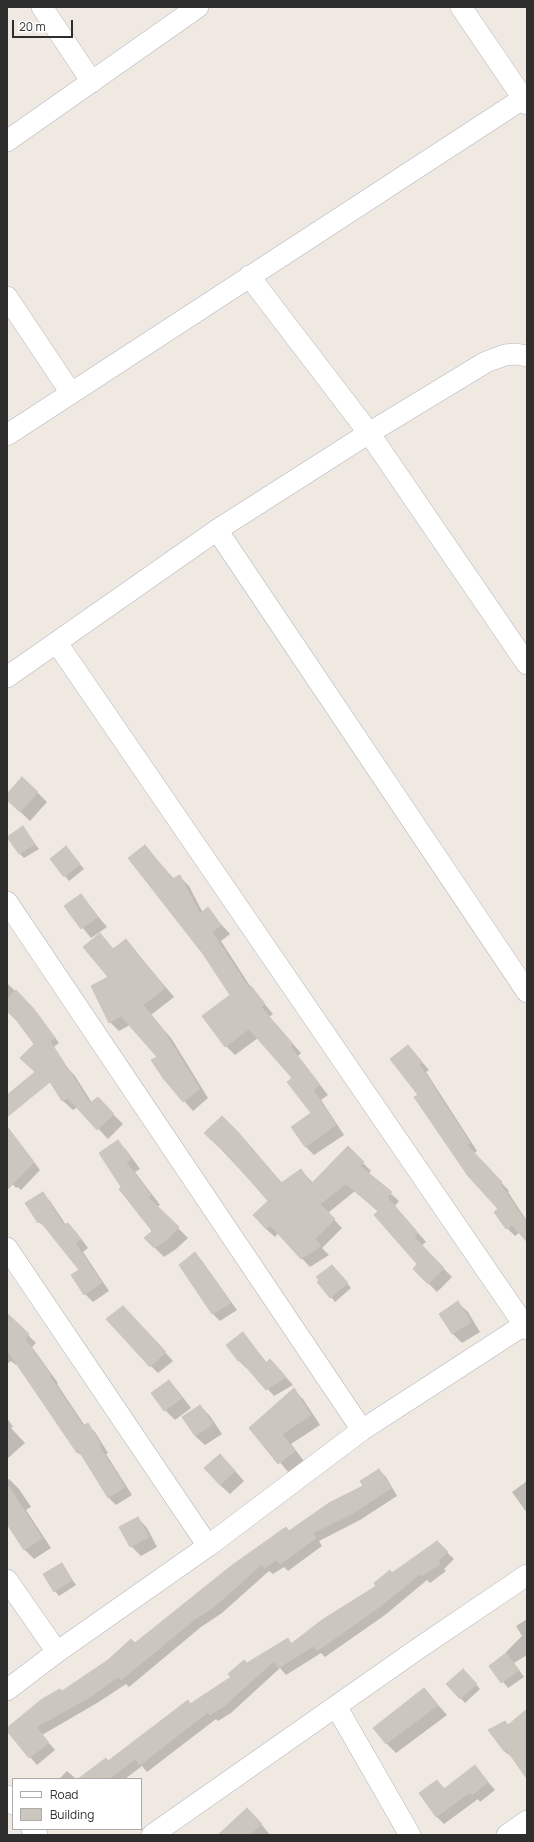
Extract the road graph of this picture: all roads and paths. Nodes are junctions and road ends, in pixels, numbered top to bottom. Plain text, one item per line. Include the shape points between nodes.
1 (42, 7) edge
2 (198, 7) edge
3 (461, 7) edge
4 (92, 82) junction
5 (526, 100) edge
6 (7, 141) edge
7 (249, 276) junction
8 (7, 297) edge
9 (527, 356) edge
10 (72, 392) junction
11 (369, 433) junction
12 (7, 435) edge
13 (217, 530) junction
14 (57, 643) junction
15 (527, 664) edge
16 (7, 677) edge
17 (7, 902) edge
18 (527, 992) edge
19 (7, 1248) edge
20 (526, 1326) edge
21 (362, 1430) junction
22 (208, 1546) junction
23 (527, 1576) edge
24 (7, 1580) edge
25 (57, 1652) junction
26 (7, 1690) edge
27 (336, 1706) junction
28 (527, 1821) edge
29 (152, 1835) edge
30 (410, 1835) edge
31 (507, 1835) edge

1 - 4 street
2 - 4 street
3 - 5 street
4 - 6 street
5 - 7 street
7 - 10 street
7 - 11 street
8 - 10 street
9 - 11 street via 505,355 486,362
10 - 12 street
11 - 13 street
11 - 15 street
13 - 14 street
13 - 18 street
14 - 16 street
14 - 20 street
17 - 21 street
19 - 22 street
20 - 21 street
21 - 22 street
22 - 25 street
23 - 27 street
24 - 25 street
25 - 26 street
27 - 29 street
27 - 30 street
28 - 31 street

